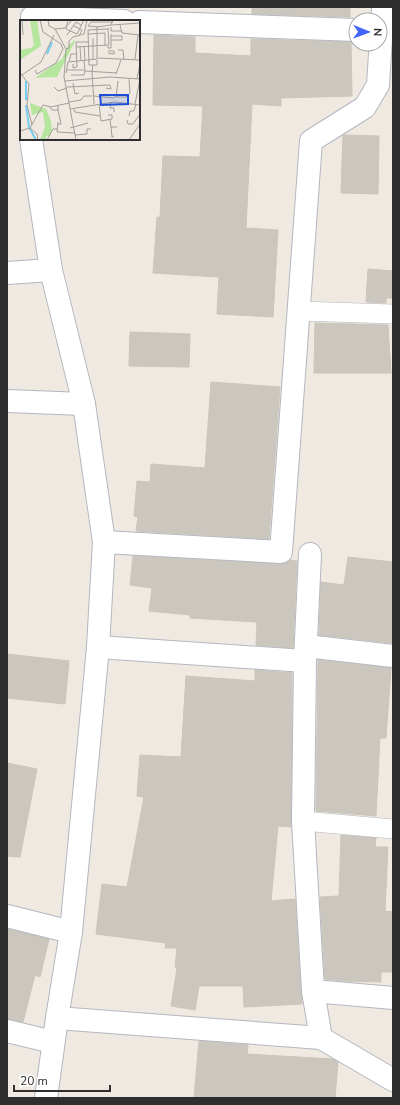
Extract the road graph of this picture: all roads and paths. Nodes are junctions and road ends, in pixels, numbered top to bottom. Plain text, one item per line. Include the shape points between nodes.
1 (32, 15) edge
2 (109, 20) edge
3 (140, 22) edge
4 (348, 30) edge
5 (380, 52) edge
6 (31, 140) edge
7 (51, 270) junction
8 (7, 273) edge
9 (298, 311) junction
10 (393, 314) edge
11 (7, 401) edge
12 (84, 404) junction
13 (104, 542) junction
14 (310, 554) dead end
15 (98, 647) junction
16 (306, 654) junction
17 (393, 656) edge
18 (303, 821) junction
19 (393, 829) edge
20 (7, 916) edge
21 (71, 932) junction
22 (313, 991) junction
23 (393, 998) edge
24 (57, 1018) junction
25 (7, 1031) edge
26 (320, 1038) junction
27 (53, 1042) junction
28 (393, 1080) edge
29 (46, 1098) edge

1 - 2 street
3 - 4 street
5 - 9 street via 378,85 365,107 311,142
6 - 7 street
7 - 8 street
7 - 12 street
9 - 10 lane
9 - 13 street via 281,552
11 - 12 street
12 - 13 street
13 - 15 street
14 - 16 street
15 - 16 street
15 - 21 street
16 - 17 street
16 - 18 street
18 - 19 lane
18 - 22 street
20 - 21 street
21 - 24 street
22 - 23 street
22 - 26 street
24 - 26 street
24 - 27 street
25 - 27 street
26 - 28 street
27 - 29 street

